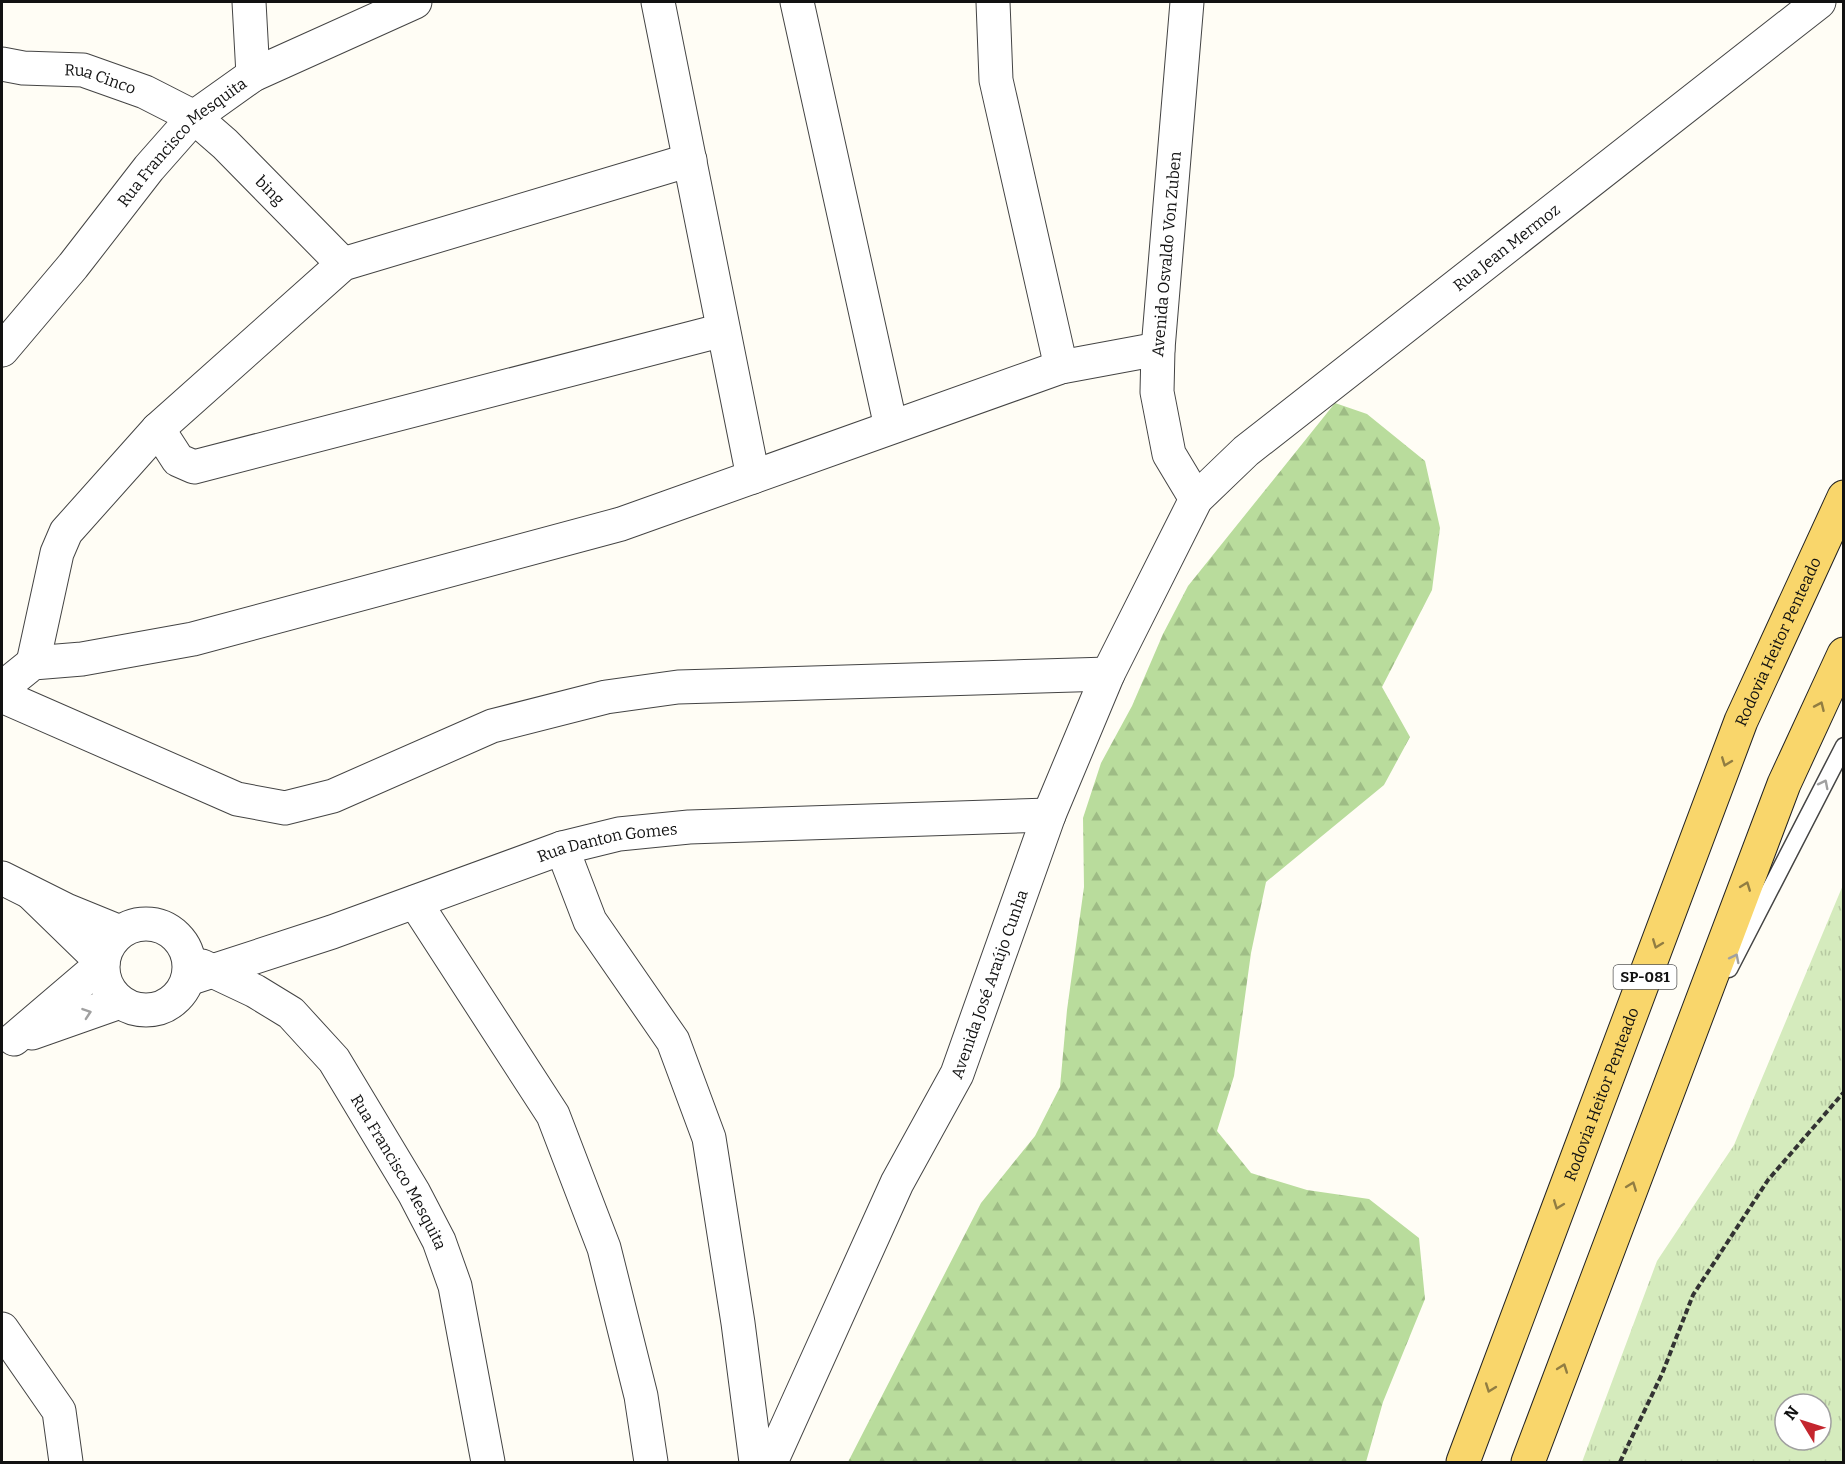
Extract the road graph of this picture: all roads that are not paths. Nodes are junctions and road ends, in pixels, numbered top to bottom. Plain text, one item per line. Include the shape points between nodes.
1 (249, 2) edge
2 (415, 2) edge
3 (658, 2) edge
4 (798, 2) edge
5 (993, 2) edge
6 (1187, 2) edge
7 (1819, 2) edge
8 (2, 64) edge
9 (253, 75) junction
10 (194, 117) junction
11 (690, 160) junction
12 (344, 264) junction
13 (723, 330) junction
14 (1158, 349) junction
15 (2, 350) edge
16 (1061, 367) junction
17 (891, 428) junction
18 (158, 429) junction
19 (753, 477) junction
20 (1844, 497) edge
21 (1196, 499) junction
22 (1844, 654) edge
23 (33, 663) junction
24 (1108, 674) junction
25 (2, 688) edge
26 (2, 696) edge
27 (1844, 746) edge
28 (1049, 815) junction
29 (562, 848) junction
30 (2, 878) edge
31 (31, 893) junction
32 (415, 902) junction
33 (120, 932) junction
34 (103, 963) junction
35 (196, 969) junction
36 (120, 1002) junction
37 (8, 1041) edge
38 (1670, 1084) junction
39 (2, 1329) edge
40 (66, 1462) edge
41 (488, 1462) edge
42 (651, 1462) edge
43 (756, 1462) edge
44 (771, 1462) edge
45 (1463, 1462) edge
46 (1528, 1462) edge

1 - 9 street
2 - 9 street, Rua Francisco Mesquita
3 - 11 street
4 - 17 street
5 - 16 street via 996,80
6 - 14 street, Avenida Osvaldo Von Zuben
7 - 21 street, Rua Jean Mermoz via 1246,451
8 - 10 street, Rua Cinco via 83,70 145,92
9 - 10 street, Rua Francisco Mesquita
10 - 12 street, bing
10 - 15 street, Rua Francisco Mesquita
11 - 12 street
11 - 13 street
12 - 18 street
13 - 18 street via 194,467 178,460
13 - 19 street
14 - 16 street
14 - 21 street, Avenida Osvaldo Von Zuben via 1157,392 1169,454
16 - 17 street
17 - 19 street
18 - 23 street via 66,532 57,553
19 - 23 street via 621,524 193,639 82,659
20 -> 45 main road, Rodovia Heitor Penteado / SP-081 via 1742,721
21 - 24 street, Avenida José Araújo Cunha
38 -> 22 main road via 1784,784
23 - 25 street
24 - 26 street via 678,687 606,697 492,726 333,796 285,808 237,799
24 - 28 street, Avenida José Araújo Cunha
38 -> 27 lane
28 - 29 street, Rua Danton Gomes via 689,827 620,834
28 - 44 street, Avenida José Araújo Cunha via 957,1074 897,1182
29 - 32 street, Rua Danton Gomes
29 - 43 street via 590,921 673,1041 709,1138
30 - 31 street
31 - 33 street
31 - 34 street
32 - 35 street, Rua Danton Gomes via 332,932
32 - 42 street via 553,1114 604,1248 641,1396
33 - 34 street via 108,945
33 - 35 street via 146,923 161,926 182,942
34 - 36 street via 108,988
34 - 37 street
35 - 36 street via 180,994 158,1009 144,1011
35 - 41 street, Rua Francisco Mesquita via 255,991 291,1013 334,1060 414,1193 439,1241 455,1286
37 -> 36 street
46 -> 38 main road
39 - 40 street via 59,1411

